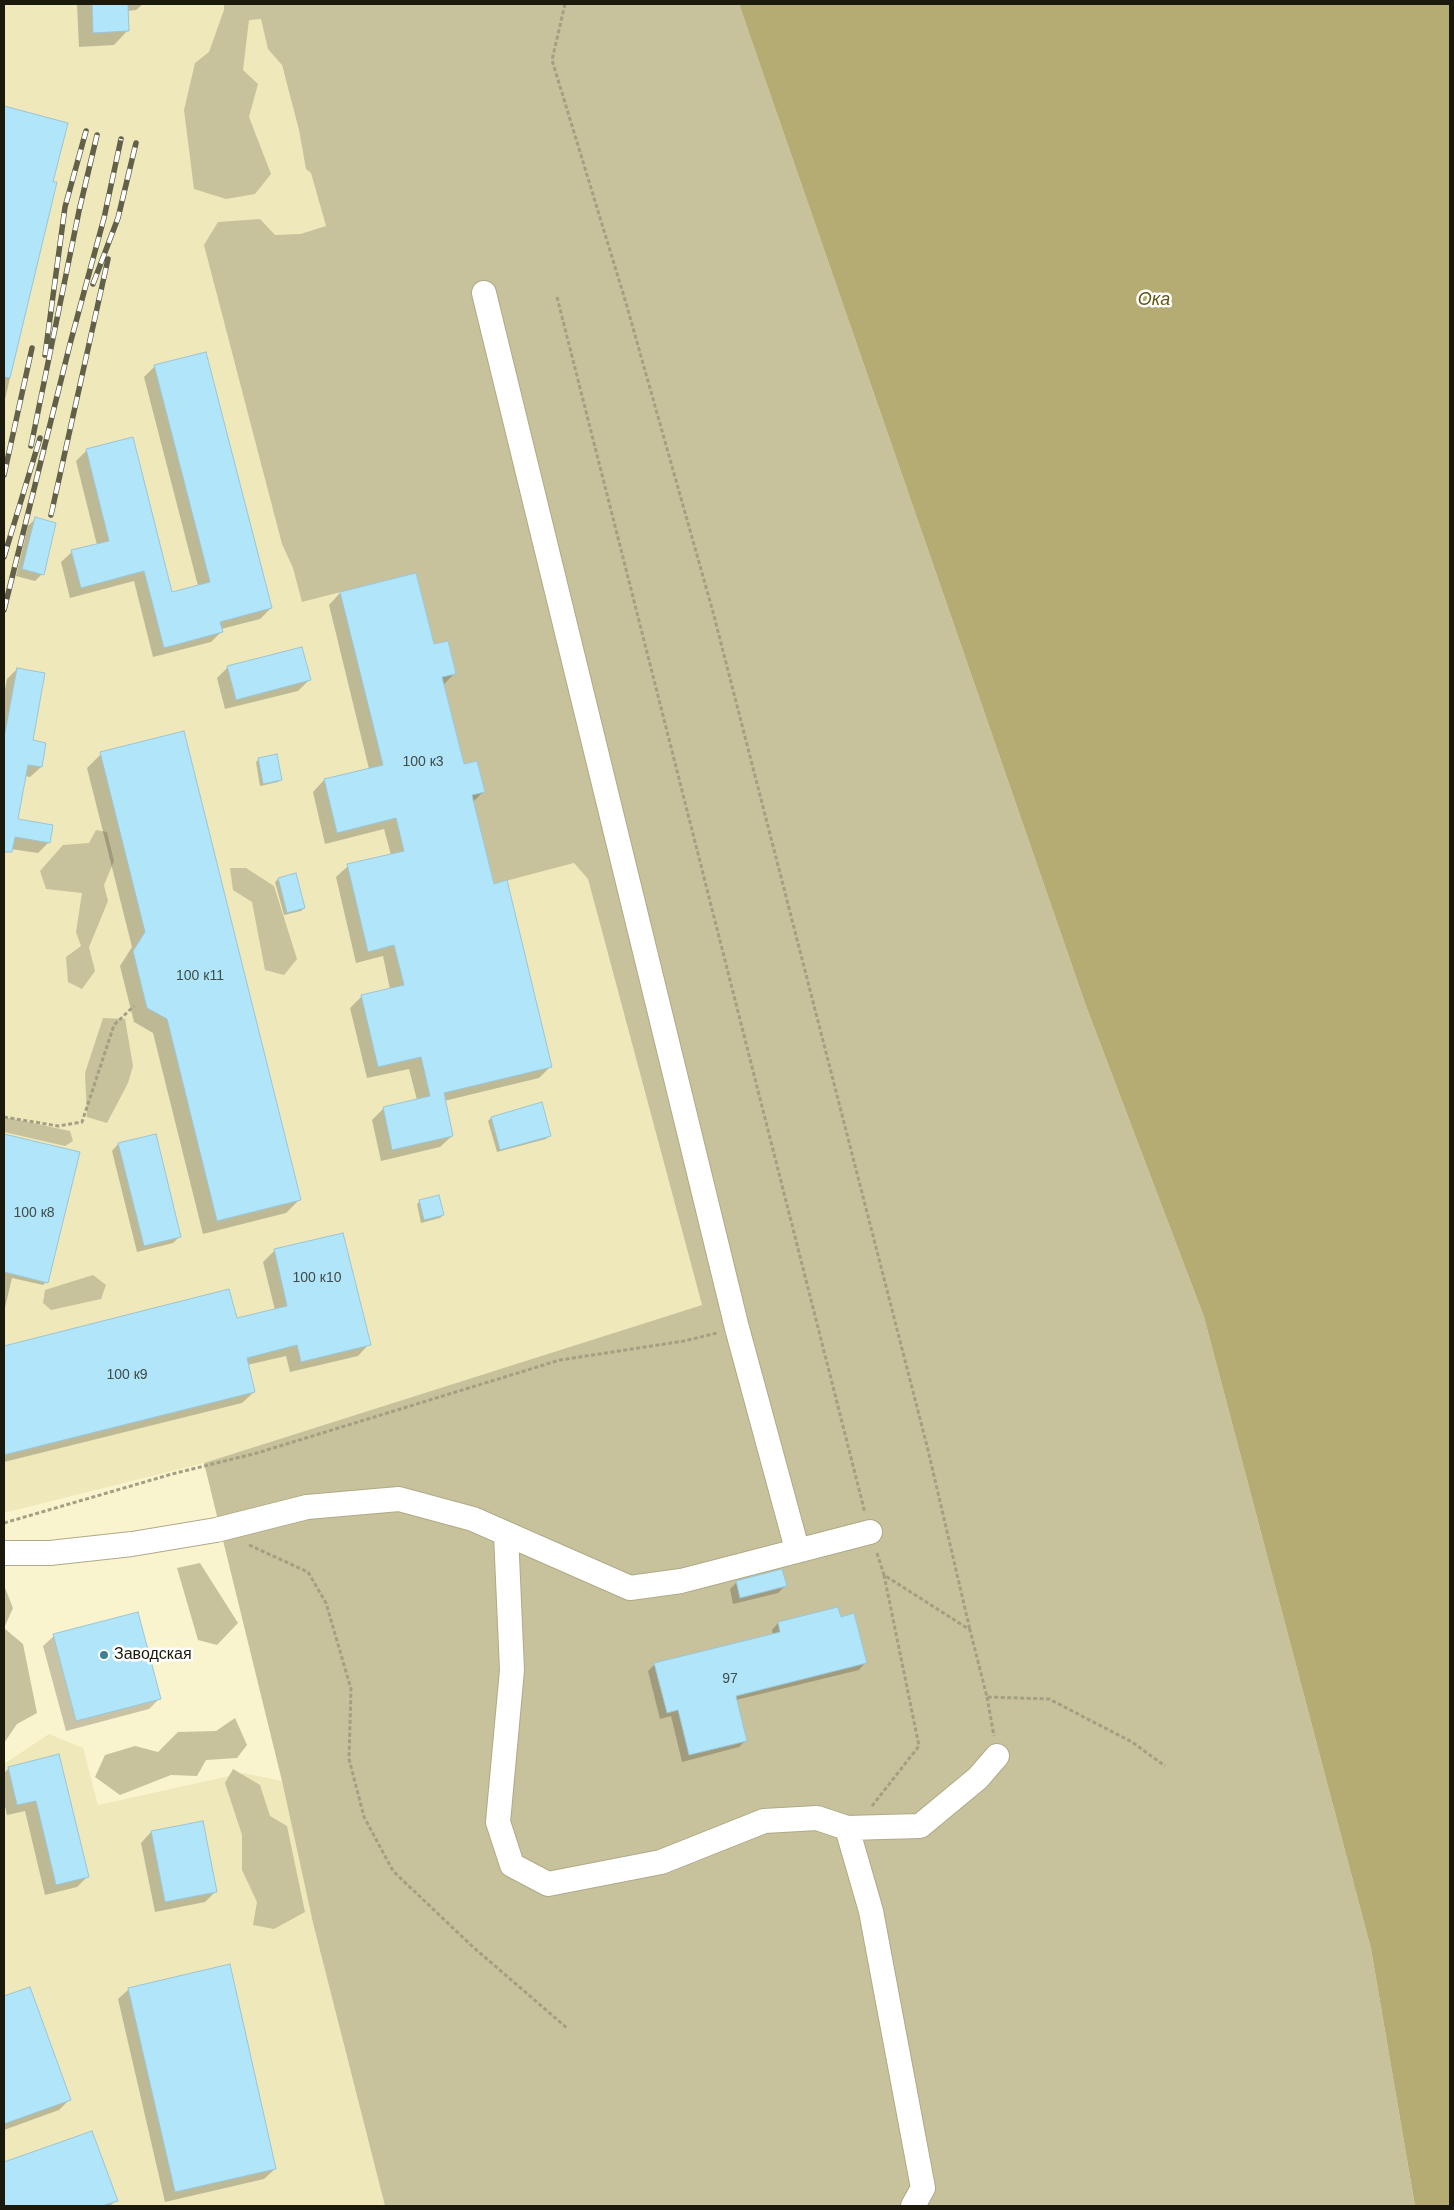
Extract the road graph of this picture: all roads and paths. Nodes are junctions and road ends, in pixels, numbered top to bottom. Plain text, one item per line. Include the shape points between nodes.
1 (565, 4) edge
2 (484, 293) dead end
3 (557, 297) dead end
4 (134, 1006) dead end
5 (4, 1117) edge
6 (737, 1328) junction
7 (4, 1523) edge
8 (216, 1530) junction
9 (870, 1532) junction
10 (506, 1534) junction
11 (797, 1549) junction
12 (4, 1553) edge
13 (884, 1575) junction
14 (970, 1630) junction
15 (987, 1698) junction
16 (997, 1756) joint
17 (1165, 1766) dead end
18 (847, 1828) junction
19 (567, 2028) dead end
20 (913, 2206) edge

1 - 14 path via 552,60 626,303 712,612 926,1440
2 - 6 lane
3 - 9 path
4 - 5 path via 114,1025 82,1122 58,1126
6 - 7 path via 684,1341 560,1360 257,1453
6 - 11 lane
8 - 10 lane via 308,1507 399,1499 472,1519
8 - 12 lane via 50,1553
8 - 19 path via 308,1572 326,1603 351,1689 349,1759 364,1817 394,1872 473,1947
9 - 11 lane
9 - 13 path
10 - 11 lane via 630,1588 681,1581
10 - 18 lane via 512,1670 498,1822 512,1865 548,1884 661,1862 764,1821 817,1818
13 - 14 path
13 - 18 path via 919,1746 874,1804
14 - 15 path
15 - 16 path
15 - 17 path via 1049,1698 1132,1742
16 - 18 lane via 978,1778 920,1826
18 - 20 lane via 871,1911 923,2188

